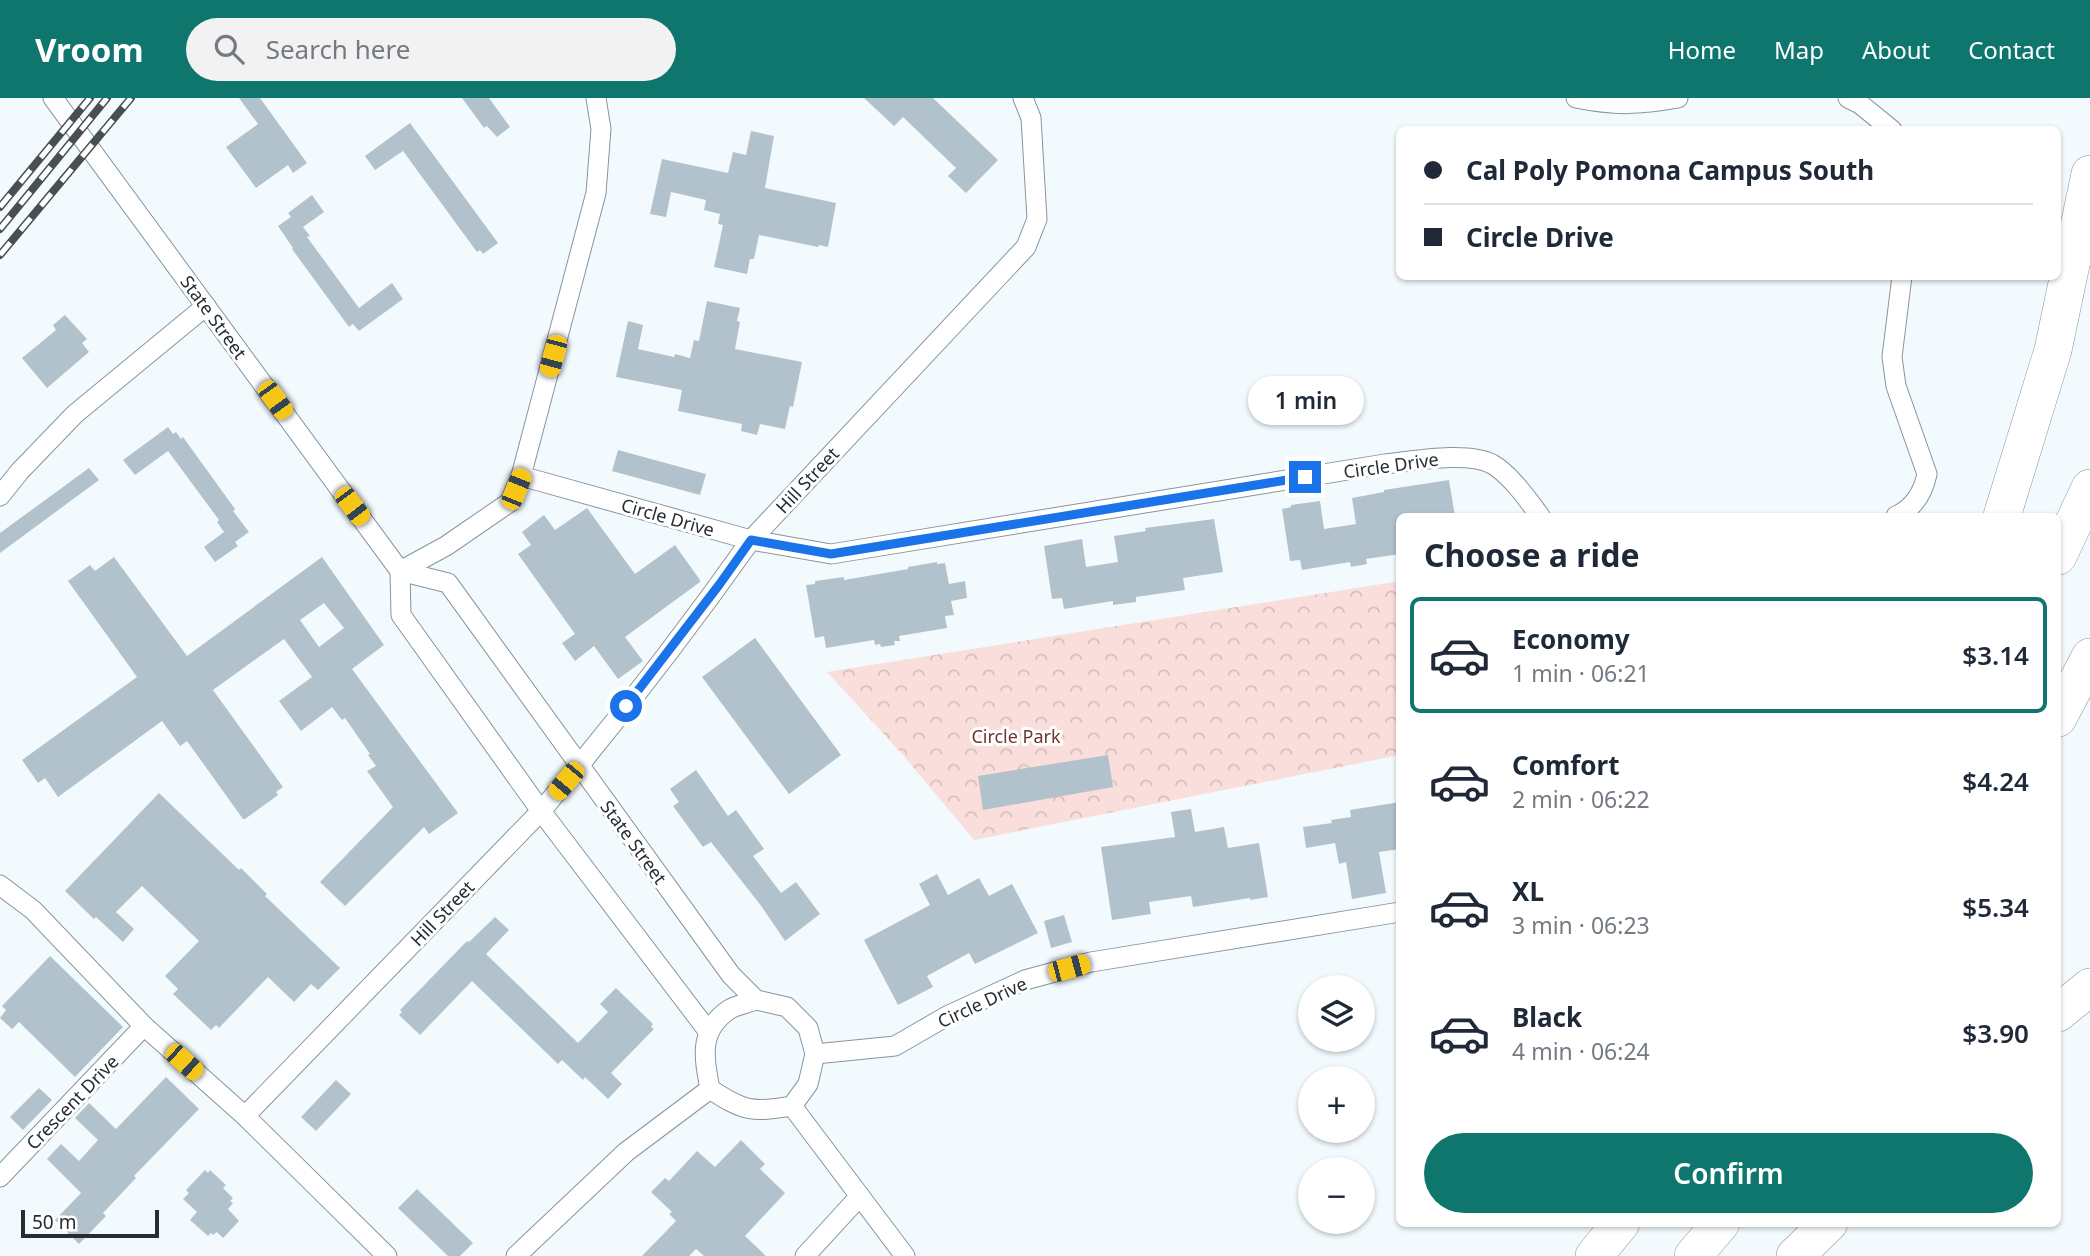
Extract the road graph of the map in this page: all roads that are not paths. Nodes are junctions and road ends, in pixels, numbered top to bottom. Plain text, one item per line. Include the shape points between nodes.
1 (53, 98) edge
2 (596, 98) edge
3 (1023, 98) edge
4 (1576, 98) edge
5 (1678, 98) edge
6 (1848, 98) edge
7 (1887, 126) edge
8 (2090, 173) edge
9 (1902, 280) edge
10 (206, 306) junction
11 (521, 476) junction
12 (2090, 488) edge
13 (0, 496) edge
14 (1538, 513) edge
15 (1901, 513) edge
16 (2003, 513) edge
17 (751, 540) junction
18 (2061, 550) edge
19 (400, 571) junction
20 (2090, 657) edge
21 (2061, 712) edge
22 (579, 766) junction
23 (541, 811) junction
24 (0, 885) edge
25 (1396, 913) edge
26 (2090, 987) edge
27 (756, 1000) junction
28 (2061, 1011) edge
29 (144, 1026) junction
30 (708, 1031) junction
31 (815, 1054) junction
32 (710, 1089) junction
33 (792, 1106) junction
34 (245, 1116) junction
35 (0, 1177) edge
36 (860, 1196) junction
37 (1618, 1227) edge
38 (1717, 1227) edge
39 (1825, 1227) edge
40 (387, 1256) edge
41 (516, 1256) edge
42 (805, 1256) edge
43 (905, 1256) edge
44 (1594, 1256) edge
45 (1693, 1256) edge
46 (1795, 1256) edge

1 - 10 street, State Street
2 - 11 street via 601,129 596,193
3 - 17 street, Hill Street via 1031,118 1037,219 1026,247
4 - 5 street via 1604,104
6 - 7 street
8 - 16 highway via 2053,350
9 - 15 street via 1892,358 1896,386 1927,474 1913,505
10 - 13 street via 75,414
10 - 19 street, State Street
11 - 17 street, Circle Drive
11 - 19 street via 510,502
12 - 18 highway
14 - 17 street, Circle Drive via 1520,488 1492,464 1458,456 831,554
17 - 22 street, Hill Street
19 - 22 street, State Street via 448,583
19 - 23 street via 401,615
20 - 21 highway
22 - 23 street, Hill Street
22 - 27 street, State Street via 731,975
23 - 30 street
23 - 34 street, Hill Street
24 - 29 street via 33,909
25 - 31 street, Circle Drive via 1091,962 1026,980 895,1046
26 - 28 highway
27 - 30 street via 730,1009
27 - 31 street via 787,1007 808,1028
29 - 34 street
29 - 35 street, Crescent Drive
30 - 32 street via 704,1057
31 - 33 street via 808,1084
32 - 33 street via 736,1106 764,1111
32 - 41 street via 626,1152
33 - 36 street
34 - 40 street
36 - 42 street
36 - 43 street
37 - 44 highway
38 - 45 highway
39 - 46 highway

